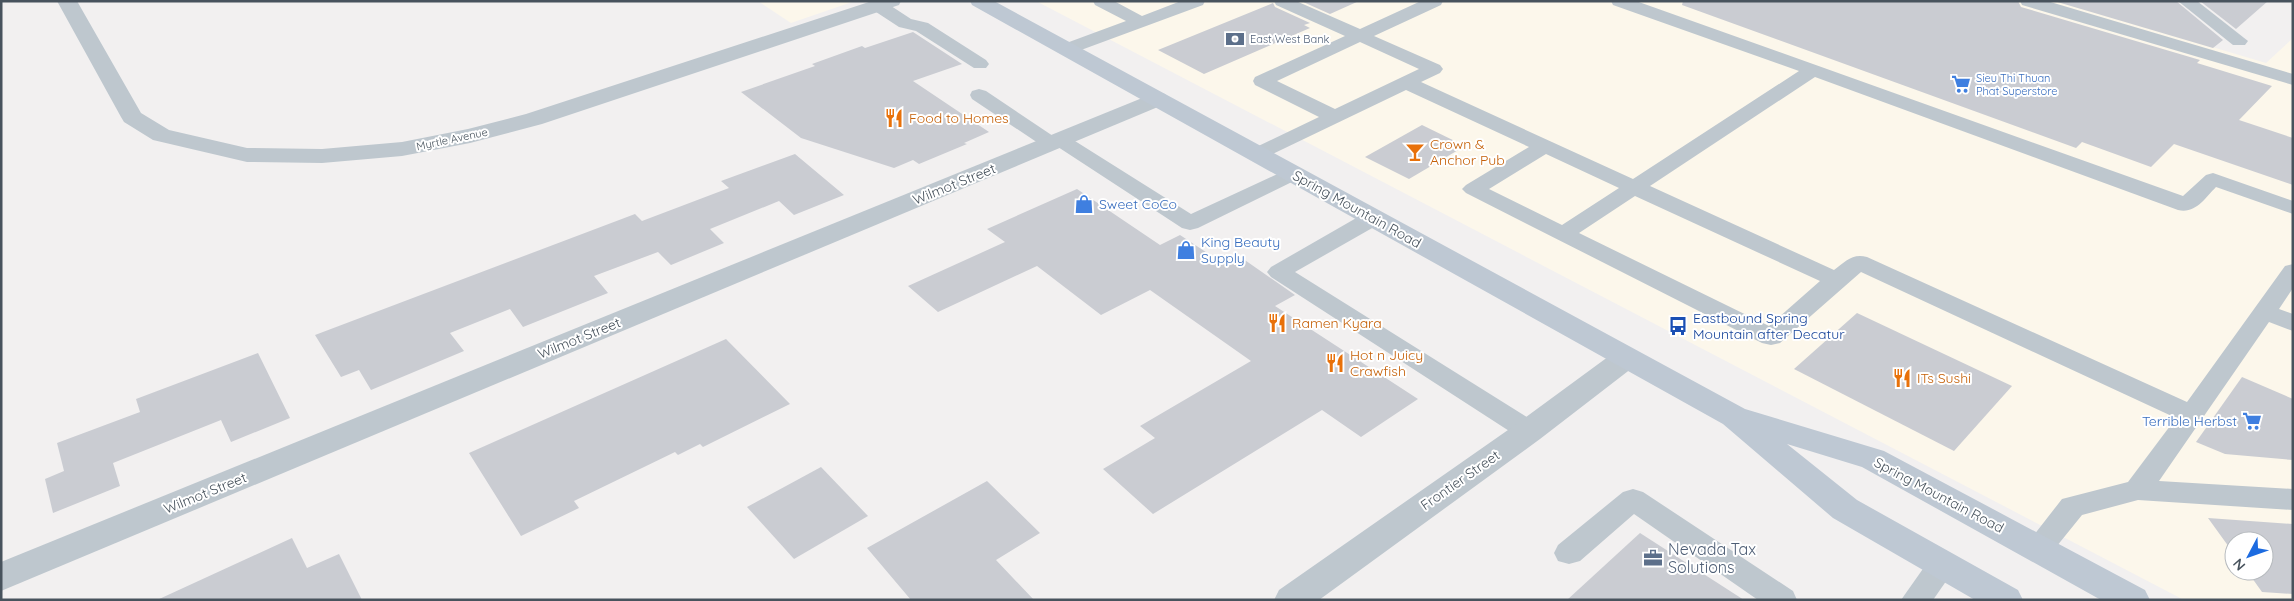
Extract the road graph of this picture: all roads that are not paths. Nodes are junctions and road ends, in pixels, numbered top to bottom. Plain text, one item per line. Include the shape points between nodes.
1 (67, 1) edge
2 (979, 1) edge
3 (1101, 1) edge
4 (1197, 1) edge
5 (1282, 1) edge
6 (1435, 1) edge
7 (1619, 1) edge
8 (2028, 1) edge
9 (2186, 1) edge
10 (885, 4) edge
11 (1141, 22) junction
12 (1361, 36) junction
13 (2239, 41) dead end
14 (1066, 49) junction
15 (980, 64) dead end
16 (1813, 70) junction
17 (2293, 80) edge
18 (1407, 83) junction
19 (979, 95) dead end
20 (1158, 99) junction
21 (1335, 117) junction
22 (1056, 141) junction
23 (1545, 146) junction
24 (1257, 154) junction
25 (1293, 174) junction
26 (1633, 187) junction
27 (2293, 208) edge
28 (1373, 218) junction
29 (1563, 234) junction
30 (2293, 271) edge
31 (1836, 280) junction
32 (2265, 312) junction
33 (2293, 323) edge
34 (1626, 358) junction
35 (2192, 415) junction
36 (1734, 417) junction
37 (1529, 431) junction
38 (2138, 490) junction
39 (2293, 500) edge
40 (2038, 549) junction
41 (1569, 553) dead end
42 (1943, 564) junction
43 (1, 577) edge
44 (1292, 600) edge
45 (1782, 600) edge
46 (1916, 600) edge
47 (2005, 600) edge
48 (2132, 600) edge

1 - 10 street, Myrtle Avenue via 132,117 161,135 247,155 322,156 402,149 470,136
2 - 14 main road, Spring Mountain Road
3 - 11 lane
4 - 11 lane
5 - 12 lane
6 - 12 lane
7 - 16 lane
8 - 17 lane
9 - 13 lane
10 - 15 lane via 905,24 922,27
11 - 14 lane
12 - 18 lane via 1434,69
12 - 21 lane via 1262,81
14 - 20 main road, Spring Mountain Road
16 - 26 lane
16 - 27 lane via 2186,206 2213,179
18 - 21 lane
18 - 23 lane
19 - 22 lane
20 - 22 street, Wilmot Street
20 - 24 main road, Spring Mountain Road
21 - 24 lane
22 - 25 lane via 1190,223
22 - 43 street, Wilmot Street
23 - 26 lane
23 - 29 lane via 1473,190
24 - 25 main road, Spring Mountain Road
25 - 28 main road, Spring Mountain Road
26 - 29 lane
26 - 31 lane
28 - 34 main road, Spring Mountain Road
28 - 37 lane via 1279,272
29 - 31 lane via 1771,337
30 - 32 lane
31 - 35 lane via 1859,262
32 - 33 lane
32 - 35 lane
34 - 36 main road, Spring Mountain Road
34 - 37 street, Frontier Street
35 - 38 lane
36 - 40 main road, Spring Mountain Road via 1873,459
36 - 42 main road, Spring Mountain Road via 1846,509
37 - 44 street, Frontier Street
38 - 39 lane
38 - 40 lane via 2072,507
40 - 48 main road, Spring Mountain Road
41 - 45 lane via 1632,499
42 - 46 lane
42 - 47 main road, Spring Mountain Road

